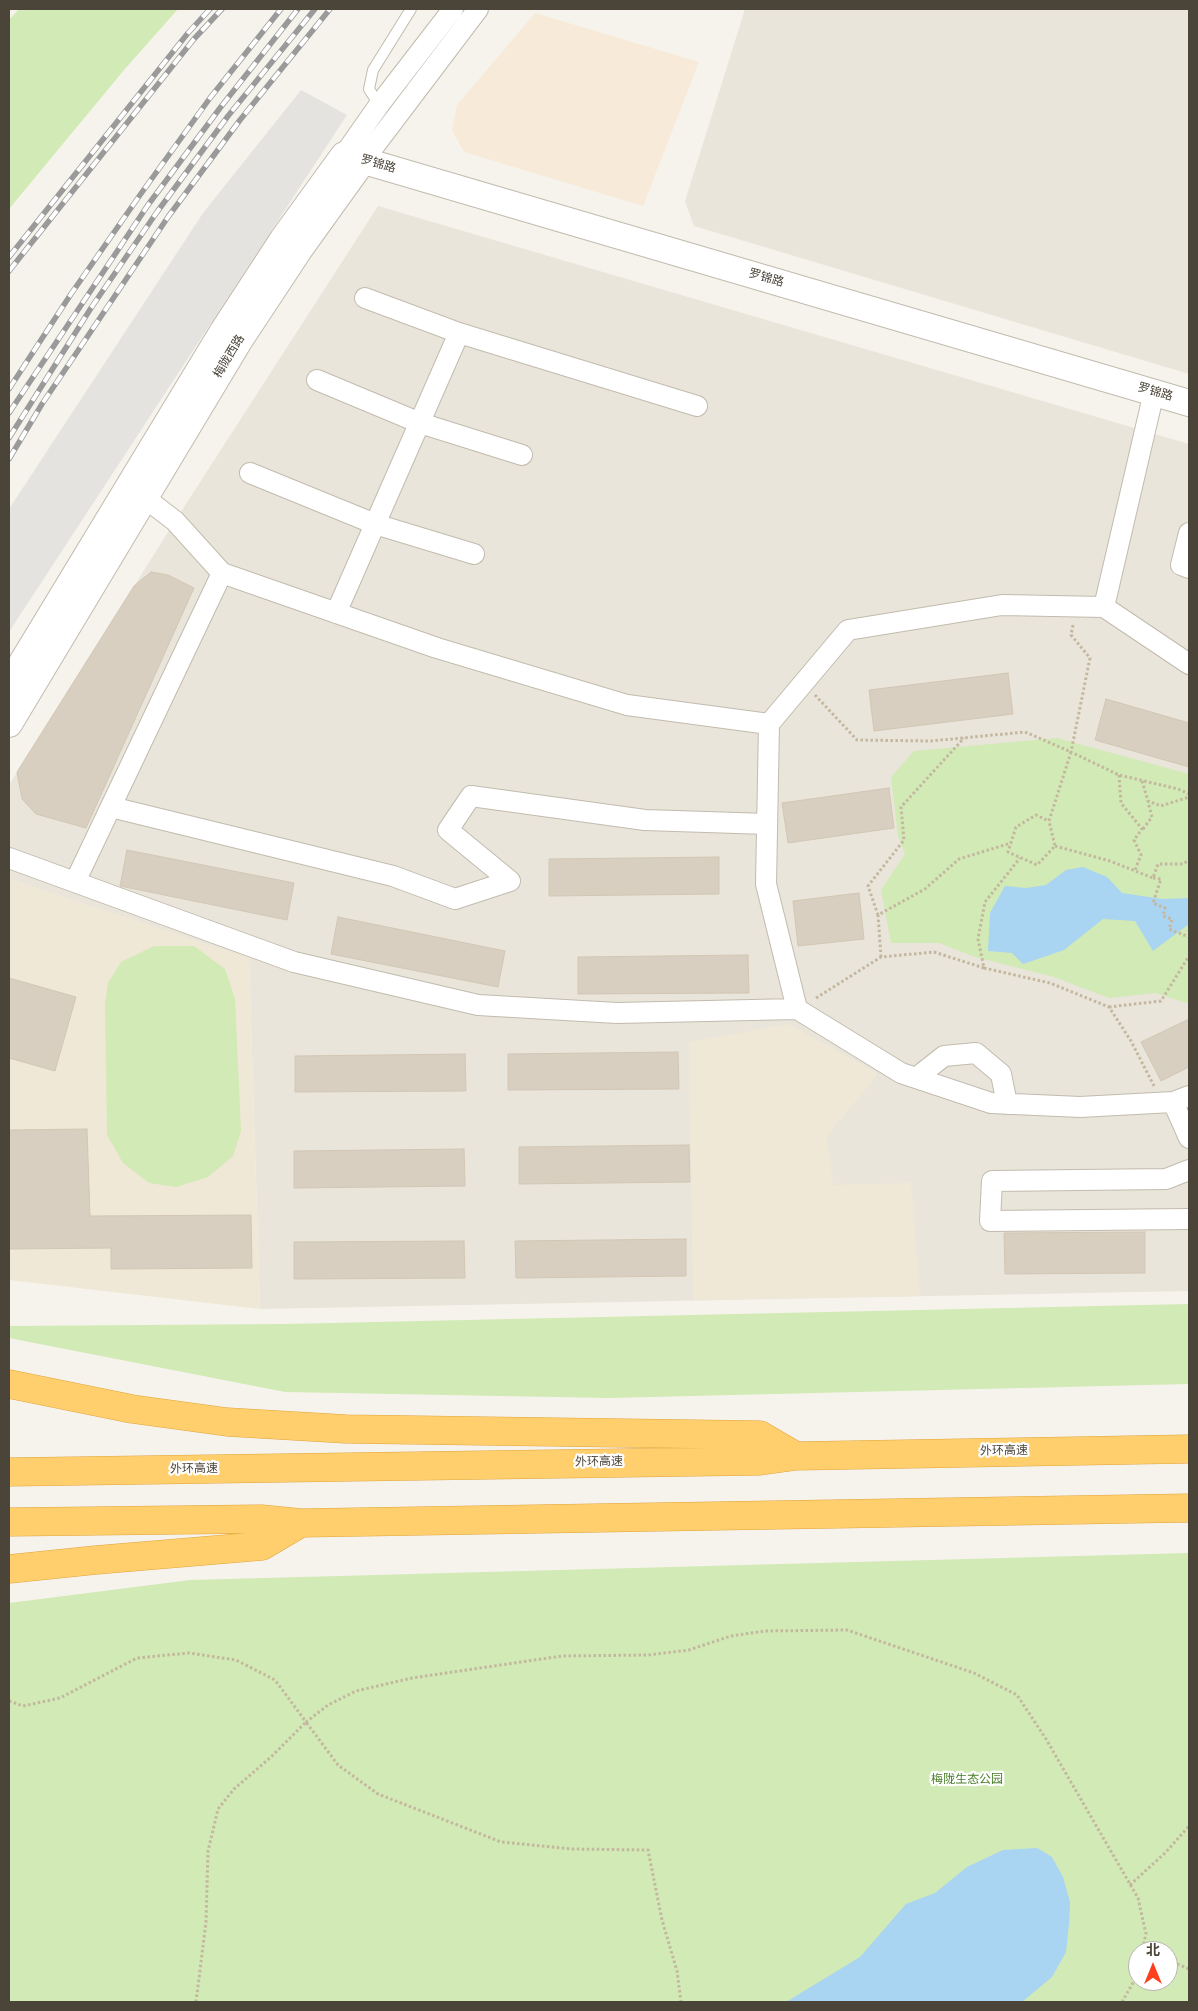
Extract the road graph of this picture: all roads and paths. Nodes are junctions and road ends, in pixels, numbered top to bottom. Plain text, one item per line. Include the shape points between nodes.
1 (410, 9) edge
2 (453, 9) edge
3 (478, 9) edge
4 (379, 105) junction
5 (353, 158) junction
6 (365, 298) dead end
7 (459, 334) junction
8 (317, 380) dead end
9 (1154, 392) junction
10 (1189, 403) edge
11 (697, 406) dead end
12 (420, 423) junction
13 (522, 455) dead end
14 (250, 473) dead end
15 (145, 498) junction
16 (376, 524) junction
17 (1189, 532) edge
18 (474, 554) dead end
19 (1189, 568) edge
20 (222, 573) junction
21 (1077, 607) junction
22 (1104, 607) junction
23 (336, 613) junction
24 (1189, 664) edge
25 (804, 682) junction
26 (9, 684) edge
27 (9, 724) edge
28 (769, 724) junction
29 (965, 738) junction
30 (1071, 752) junction
31 (1119, 775) junction
32 (1142, 781) junction
33 (1189, 795) edge
34 (1148, 801) junction
35 (111, 807) junction
36 (1048, 821) junction
37 (767, 824) junction
38 (1142, 829) junction
39 (1011, 843) junction
40 (1056, 846) junction
41 (9, 858) edge
42 (1020, 858) junction
43 (1189, 860) edge
44 (1134, 870) junction
45 (1152, 878) junction
46 (75, 882) junction
47 (878, 915) junction
48 (1189, 937) edge
49 (1189, 956) edge
50 (881, 957) junction
51 (984, 968) junction
52 (1109, 1007) junction
53 (797, 1009) junction
54 (916, 1078) junction
55 (1175, 1100) edge
56 (1007, 1104) junction
57 (1189, 1138) edge
58 (1189, 1170) edge
59 (1189, 1219) edge
60 (9, 1384) edge
61 (1189, 1449) edge
62 (796, 1456) junction
63 (9, 1472) edge
64 (1189, 1508) edge
65 (9, 1522) edge
66 (301, 1523) junction
67 (9, 1569) edge
68 (9, 1702) edge
69 (306, 1722) junction
70 (1189, 1826) edge
71 (1130, 1885) junction
72 (1144, 1941) edge
73 (1128, 1991) edge
74 (196, 2002) edge
75 (681, 2002) edge
76 (1122, 2002) edge

1 - 4 lane via 373,70 369,89
2 - 4 street, 梅陇西路
3 - 5 street, 梅陇西路
4 - 5 street, 梅陇西路
5 - 9 street, 罗锦路
5 - 15 street, 梅陇西路
5 - 26 street, 梅陇西路 via 283,239 223,331
6 - 7 street
7 - 11 street
7 - 12 street
8 - 12 street
9 - 10 street, 罗锦路
9 - 22 street
12 - 13 street
12 - 16 street
14 - 16 street
15 - 20 street via 175,520
15 - 27 street, 梅陇西路
16 - 18 street
16 - 23 street
17 - 19 street via 1181,565
20 - 23 street
20 - 35 street
21 - 22 street
21 - 25 street via 1002,605 848,630
21 - 30 path via 1071,635 1090,658
22 - 24 street
23 - 28 street via 437,648 627,705
25 - 28 street
25 - 29 path via 857,740
28 - 37 street
29 - 30 path via 1025,732
29 - 47 path via 902,807 904,840 868,886
30 - 31 path
30 - 36 path
31 - 32 path
31 - 38 path via 1121,803
32 - 33 path via 1178,789
32 - 34 path
33 - 34 path via 1161,806
34 - 38 path via 1152,817
35 - 37 street via 394,876 455,899 510,882 448,830 471,796 645,820
35 - 46 street
36 - 39 path via 1036,815 1016,827
36 - 40 path
37 - 53 street via 766,884
38 - 44 path via 1134,840 1141,855
39 - 42 path via 1008,852
39 - 47 path via 959,859 925,889
40 - 42 path via 1037,865
40 - 44 path
41 - 46 street
42 - 51 path via 985,902 978,939
43 - 45 path via 1183,864 1158,864
44 - 45 path
45 - 48 path via 1161,879 1152,903 1165,908 1163,916 1172,919 1169,929
46 - 53 street via 294,962 478,1005 617,1013
47 - 50 path
49 - 52 path via 1161,1001
50 - 51 path via 934,952
50 - 53 path
51 - 52 path via 1050,983
52 - 55 path
53 - 54 street via 901,1073
54 - 56 street via 991,1103
54 - 56 street via 944,1056 976,1053 1001,1074
55 - 56 street via 1080,1107
55 - 57 street
58 - 59 street via 1166,1179 992,1181 990,1221
60 - 62 highway via 122,1408 287,1426 760,1436
61 - 62 highway, 外环高速
62 - 63 highway, 外环高速 via 760,1461
64 - 66 highway
65 - 66 highway via 261,1519
66 - 67 highway via 262,1546
68 - 69 path via 23,1706 60,1698 137,1658 189,1653 236,1660 275,1680
69 - 71 path via 328,1705 356,1691 412,1678 562,1656 689,1650 730,1636 764,1631 847,1630 974,1673 1017,1695
69 - 74 path via 234,1789 218,1809 208,1851 206,1922
69 - 75 path via 338,1765 378,1794 501,1842 571,1849 648,1850 662,1920 678,1972
70 - 71 path
71 - 72 path via 1138,1898 1146,1934
73 - 76 path

